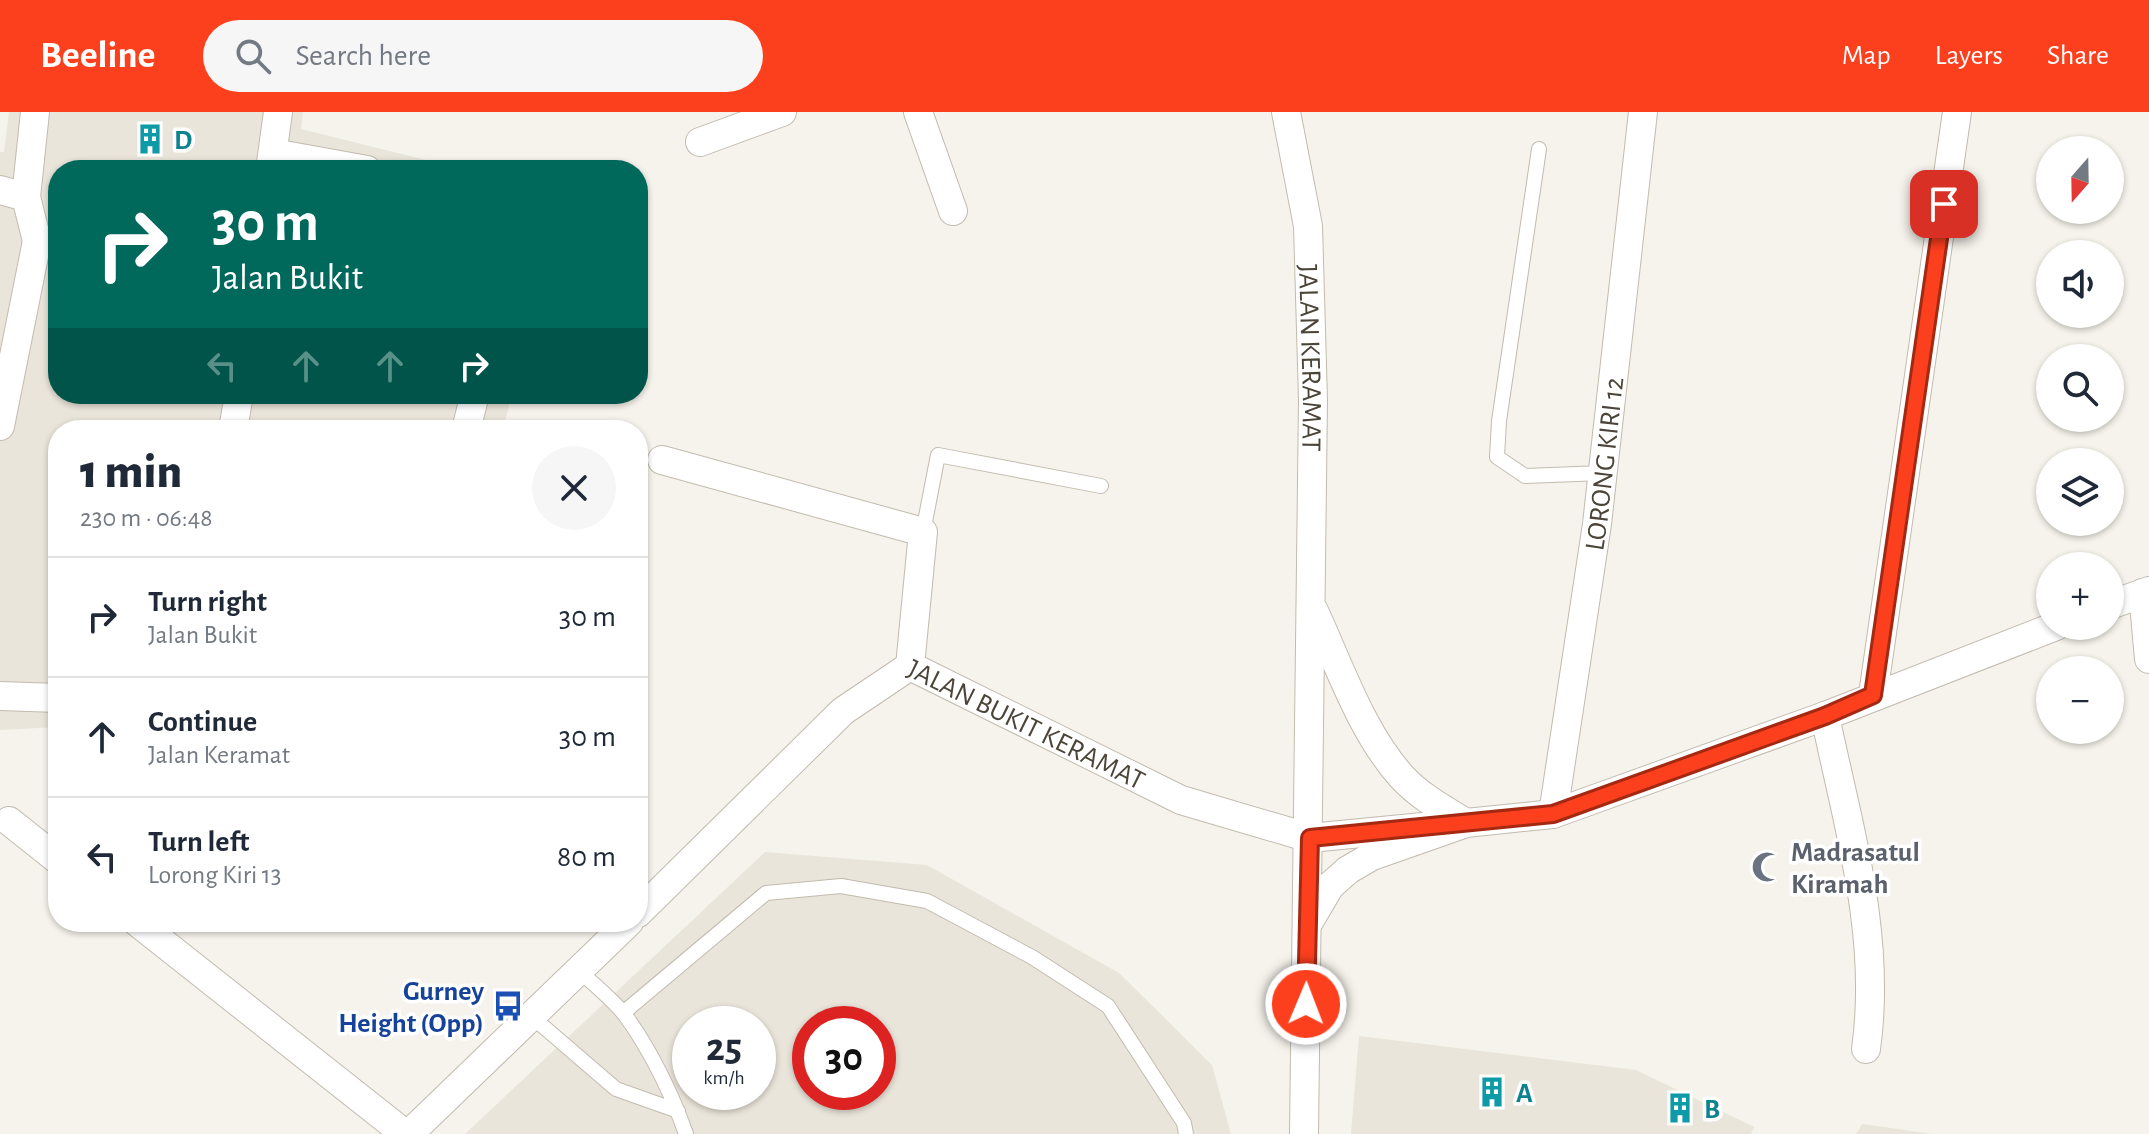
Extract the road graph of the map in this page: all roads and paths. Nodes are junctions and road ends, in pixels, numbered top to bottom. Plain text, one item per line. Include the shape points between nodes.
1 (35, 112) edge
2 (278, 112) edge
3 (782, 112) edge
4 (918, 112) edge
5 (1286, 112) edge
6 (1643, 112) edge
7 (1957, 112) edge
8 (700, 142) dead end
9 (1539, 149) dead end
10 (272, 160) edge
11 (13, 194) edge
12 (953, 211) dead end
13 (47, 243) edge
14 (0, 426) edge
15 (662, 460) dead end
16 (1603, 473) junction
17 (1101, 486) dead end
18 (923, 532) junction
19 (2146, 592) edge
20 (2124, 600) edge
21 (1311, 606) junction
22 (2036, 634) edge
23 (2149, 659) edge
24 (910, 666) junction
25 (1873, 695) junction
26 (0, 696) edge
27 (48, 698) edge
28 (1825, 716) junction
29 (1553, 814) junction
30 (9, 821) dead end
31 (1466, 823) junction
32 (1310, 838) junction
33 (48, 852) edge
34 (648, 900) edge
35 (1308, 923) junction
36 (150, 932) edge
37 (617, 932) edge
38 (579, 971) junction
39 (623, 1013) junction
40 (531, 1016) junction
41 (1866, 1049) dead end
42 (678, 1111) junction
43 (407, 1134) edge
44 (686, 1134) edge
45 (1186, 1134) edge
46 (1304, 1134) edge

1 - 11 street
2 - 10 street
3 - 8 street
4 - 12 street
5 - 21 street, JALAN KERAMAT via 1308,226
6 - 16 street, LORONG KIRI 12
7 - 25 street
9 - 16 lane via 1497,457 1525,476
11 - 13 street
13 - 14 street
15 - 18 street
16 - 29 street, LORONG KIRI 12
17 - 18 lane via 938,455
18 - 24 street
19 - 20 street
19 - 23 street
21 - 31 street, JALAN KERAMAT via 1359,706 1400,774
21 - 32 street, JALAN KERAMAT
22 - 25 street, JALAN KERAMAT
24 - 32 street, JALAN BUKIT KERAMAT via 1181,800
24 - 34 street, JALAN BUKIT KERAMAT via 843,711
25 - 28 street, JALAN KERAMAT
26 - 27 street
28 - 29 street, JALAN KERAMAT
28 - 41 street via 1869,946
29 - 31 street, JALAN KERAMAT
30 - 33 street
31 - 32 street
31 - 35 street, JALAN KERAMAT via 1372,856 1348,870 1330,886
32 - 35 street, JALAN KERAMAT
35 - 46 street, JALAN KERAMAT
36 - 43 street
37 - 38 street, JALAN BUKIT KERAMAT
38 - 39 lane
38 - 40 street, JALAN BUKIT KERAMAT
39 - 42 lane
39 - 45 lane via 766,893 841,886 927,901 1032,957 1108,1006 1184,1123
40 - 42 lane via 616,1089
40 - 43 street, JALAN BUKIT KERAMAT
42 - 44 lane

